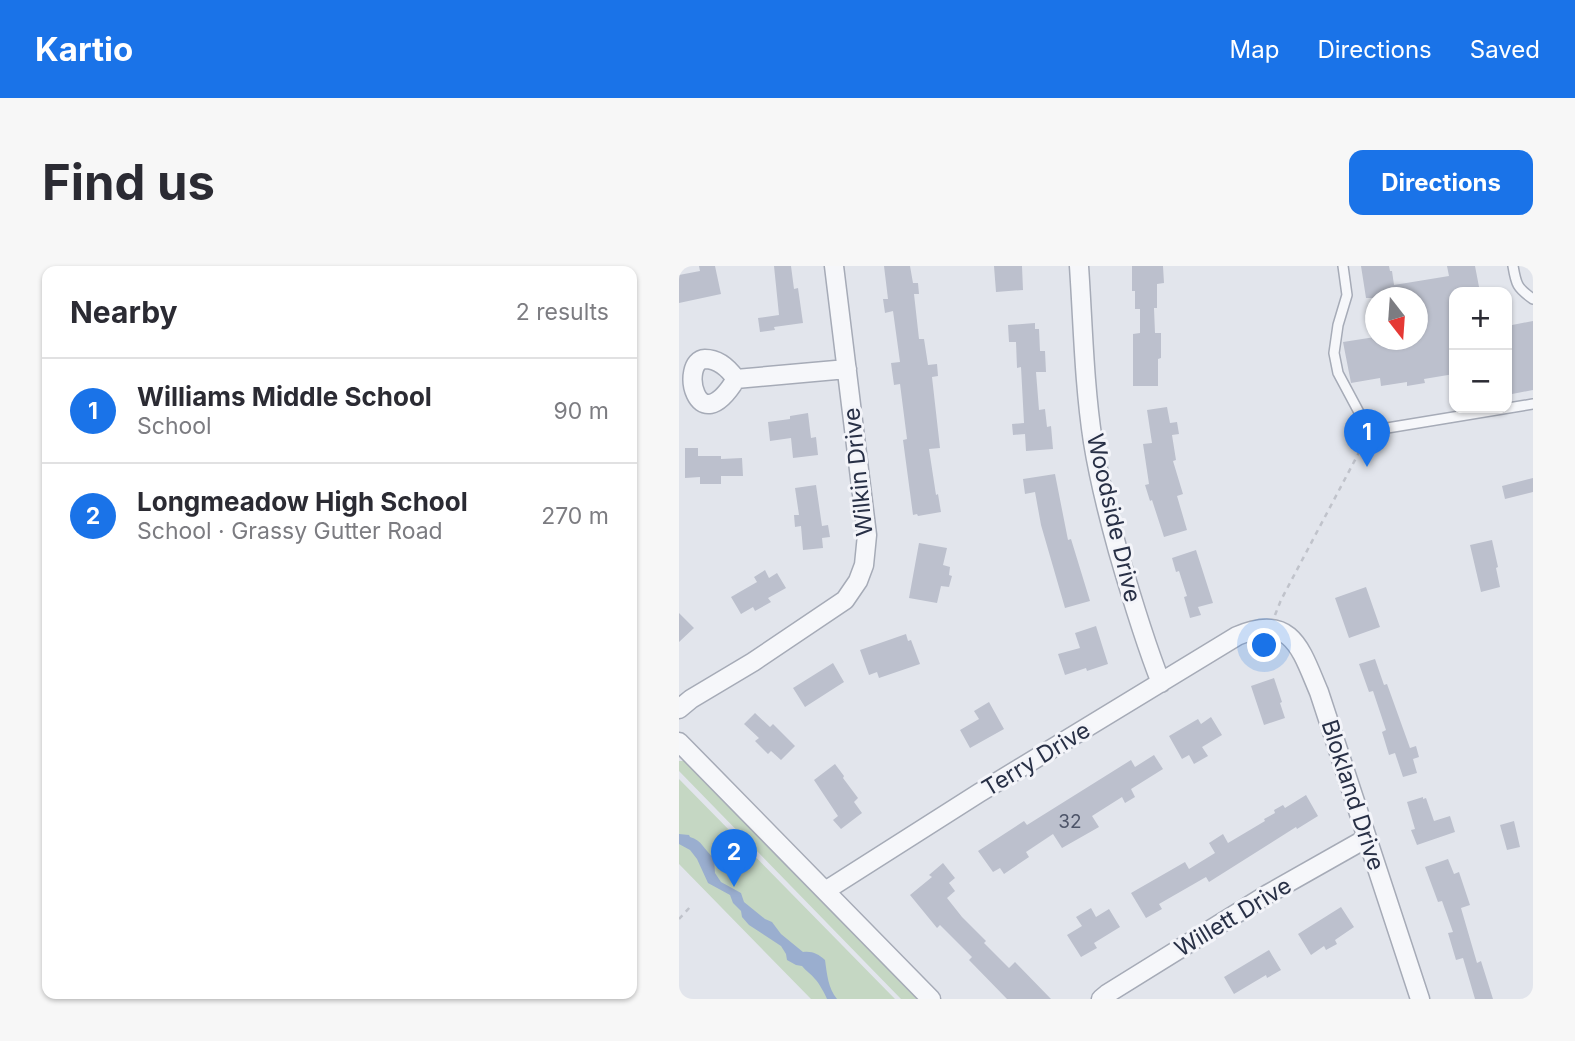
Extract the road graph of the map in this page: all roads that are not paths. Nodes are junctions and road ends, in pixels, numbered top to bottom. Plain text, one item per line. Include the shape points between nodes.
1 (834, 266) edge
2 (1079, 266) edge
3 (1343, 266) edge
4 (1513, 266) edge
5 (1533, 299) edge
6 (847, 369) junction
7 (736, 379) dead end
8 (1533, 404) edge
9 (1271, 628) joint
10 (1161, 683) junction
11 (679, 709) edge
12 (679, 742) edge
13 (1367, 838) junction
14 (825, 891) junction
15 (931, 999) edge
16 (1101, 999) edge
17 (1420, 999) edge

1 - 6 street, Wilkin Drive
2 - 10 street, Woodside Drive via 1093,441 1125,574
3 - 8 lane via 1347,295 1334,352 1338,373 1369,431
4 - 5 lane via 1516,283
6 - 7 street
6 - 11 street, Wilkin Drive via 867,535 858,582 845,600
9 - 10 street, Terry Drive via 1237,636
9 - 13 street, Blokland Drive via 1288,635 1304,656
10 - 14 street, Terry Drive
12 - 14 street
13 - 16 street, Willett Drive
13 - 17 street, Blokland Drive
14 - 15 street

